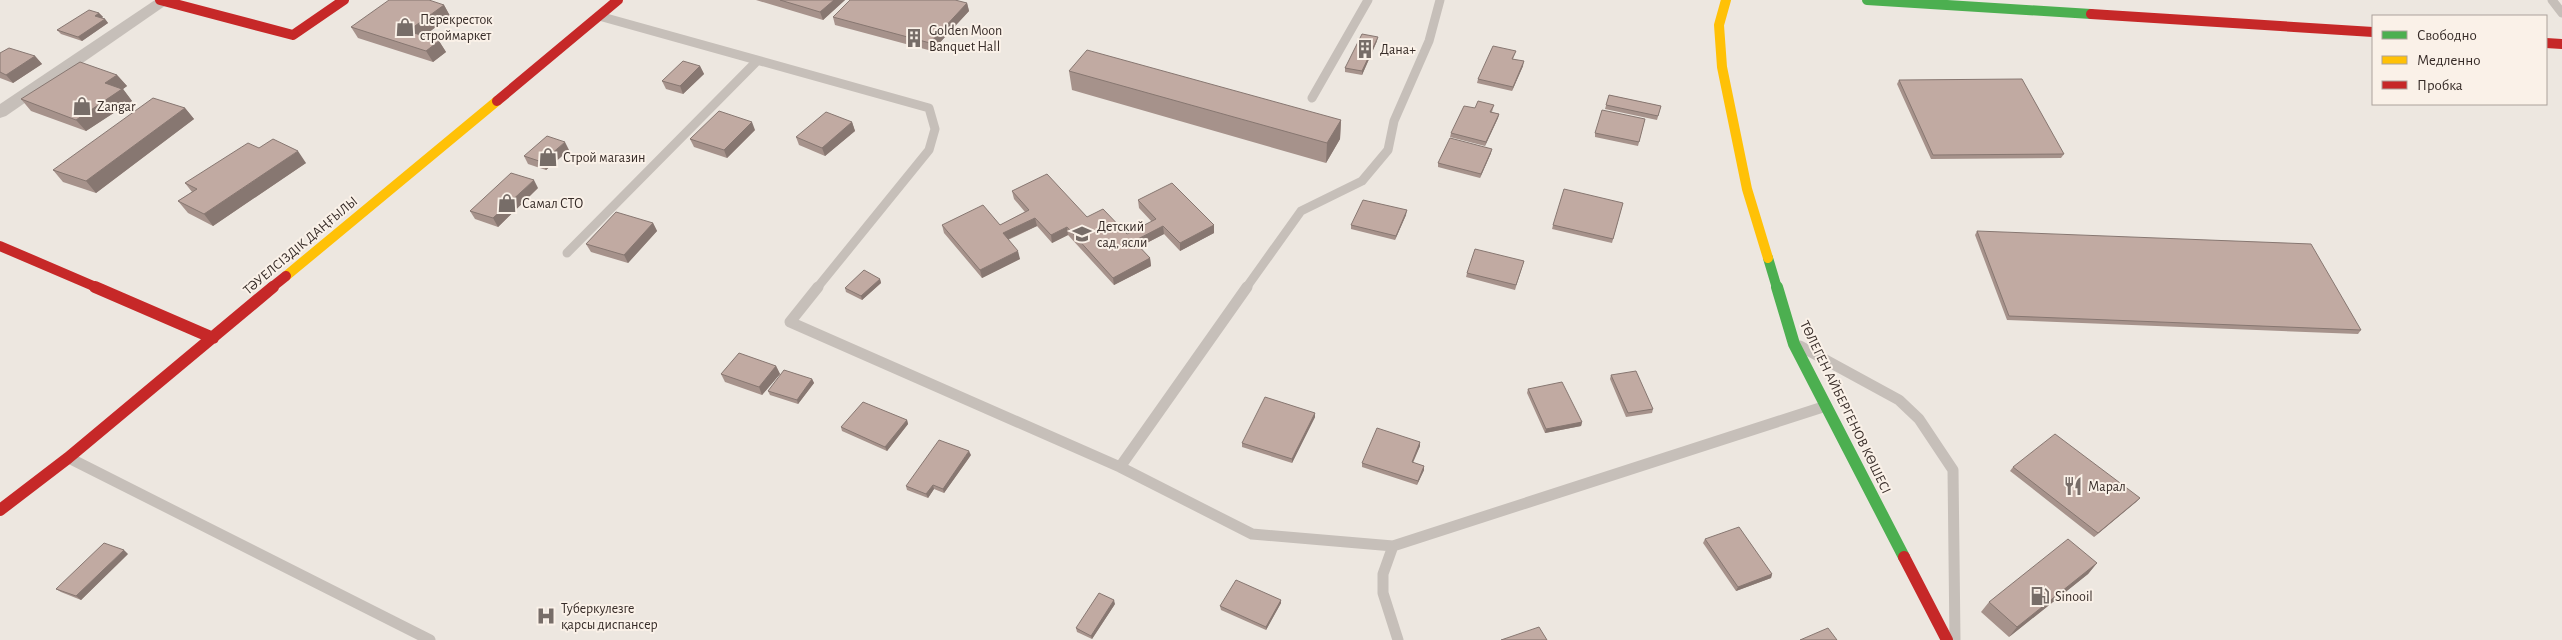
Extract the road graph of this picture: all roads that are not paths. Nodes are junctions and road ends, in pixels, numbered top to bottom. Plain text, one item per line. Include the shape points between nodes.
1 (162, 0) edge
2 (344, 0) edge
3 (618, 0) edge
4 (1368, 0) edge
5 (1440, 0) edge
6 (1726, 0) edge
7 (1867, 0) edge
8 (2552, 0) edge
9 (2562, 14) edge
10 (599, 16) junction
11 (2372, 32) edge
12 (2547, 43) edge
13 (2562, 44) edge
14 (758, 61) junction
15 (1312, 98) dead end
16 (0, 112) edge
17 (0, 246) edge
18 (567, 253) dead end
19 (213, 338) junction
20 (1794, 344) junction
21 (1826, 406) junction
22 (68, 458) junction
23 (1120, 468) junction
24 (0, 510) edge
25 (1393, 546) junction
26 (430, 640) edge
27 (1398, 640) edge
28 (1947, 640) edge
29 (1955, 640) edge

1 - 2 street via 293,35
1 - 16 street
3 - 10 street, ТӘУЕЛСІЗДІК ДАҢҒЫЛЫ
4 - 15 lane
5 - 23 lane via 1430,41 1394,121 1388,150 1362,181 1301,211
6 - 20 street, ТӨЛЕГЕН АЙБЕРГЕНОВ КӨШЕСІ via 1719,25 1724,76 1747,189
7 - 11 street
8 - 9 lane
10 - 14 lane
10 - 19 street, ТӘУЕЛСІЗДІК ДАҢҒЫЛЫ
12 - 13 street
14 - 18 lane
14 - 23 lane via 929,108 935,119 936,133 929,150 790,322
17 - 19 street
19 - 22 street, ТӘУЕЛСІЗДІК ДАҢҒЫЛЫ
20 - 21 street, ТӨЛЕГЕН АЙБЕРГЕНОВ КӨШЕСІ
20 - 29 lane via 1899,400 1918,419 1953,470
21 - 25 lane
21 - 28 street, ТӨЛЕГЕН АЙБЕРГЕНОВ КӨШЕСІ
22 - 24 street, ТӘУЕЛСІЗДІК ДАҢҒЫЛЫ
22 - 26 lane
23 - 25 lane via 1252,534
25 - 27 lane via 1382,574 1383,593

